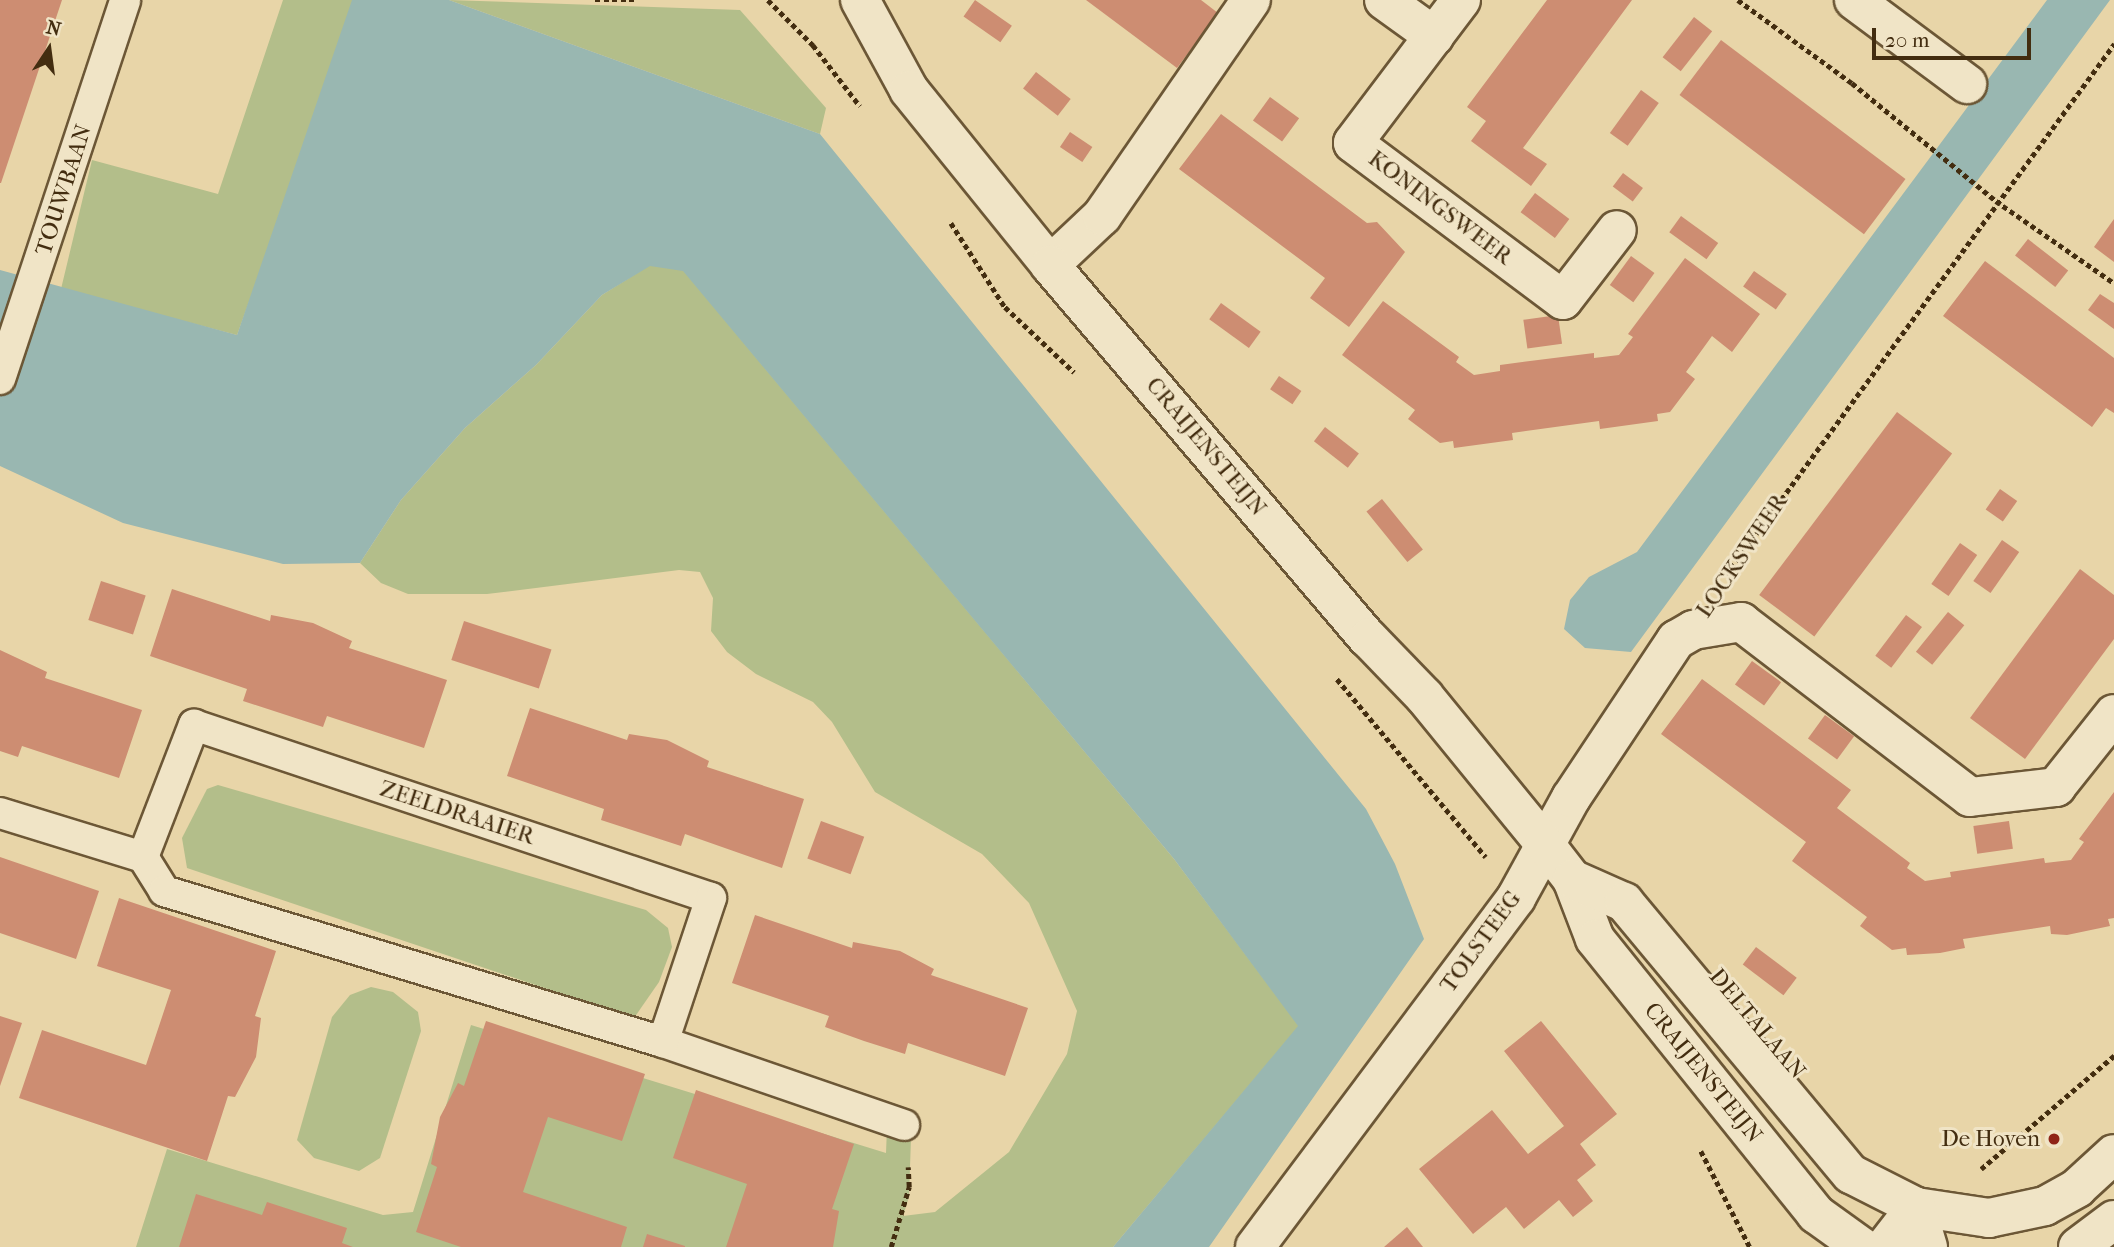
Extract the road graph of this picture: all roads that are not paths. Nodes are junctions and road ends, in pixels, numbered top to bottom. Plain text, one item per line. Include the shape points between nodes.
1 (125, 0) edge
2 (860, 0) edge
3 (1251, 0) edge
4 (1384, 0) edge
5 (1461, 0) edge
6 (1854, 0) edge
7 (1434, 36) junction
8 (1967, 84) dead end
9 (1617, 230) dead end
10 (1050, 264) junction
11 (0, 379) edge
12 (1693, 630) joint
13 (2114, 714) edge
14 (0, 813) edge
15 (1544, 843) junction
16 (143, 857) junction
17 (1572, 879) junction
18 (663, 1042) junction
19 (904, 1125) road end
20 (2114, 1154) edge
21 (1916, 1207) junction
22 (2114, 1220) edge
23 (1255, 1247) edge
24 (1862, 1247) edge
25 (1885, 1247) edge
26 (1928, 1247) edge
27 (2078, 1247) edge

1 - 11 lane, TOUWBAAN via 47,248
2 - 10 street, CRAIJENSTEIJN via 909,90
3 - 10 street via 1102,216
4 - 7 street
5 - 7 street, KONINGSWEER
6 - 8 street
7 - 9 street, KONINGSWEER via 1353,143 1563,300
10 - 15 street, CRAIJENSTEIJN via 1368,638 1424,696
12 - 13 street, LOCKSWEER via 1741,622 1970,797 2056,787
12 - 15 street, TOLSTEEG via 1676,640
14 - 16 lane
15 - 17 street, CRAIJENSTEIJN
15 - 23 street, TOLSTEEG via 1516,898
16 - 18 lane via 164,891
16 - 18 lane, ZEELDRAAIER via 194,725 711,898
17 - 21 street, CRAIJENSTEIJN via 1624,902 1851,1174
17 - 24 street, CRAIJENSTEIJN via 1595,939 1815,1213
18 - 19 lane
20 - 21 street via 2077,1188 2045,1206 1989,1218
21 - 25 street
21 - 26 street
22 - 27 street

